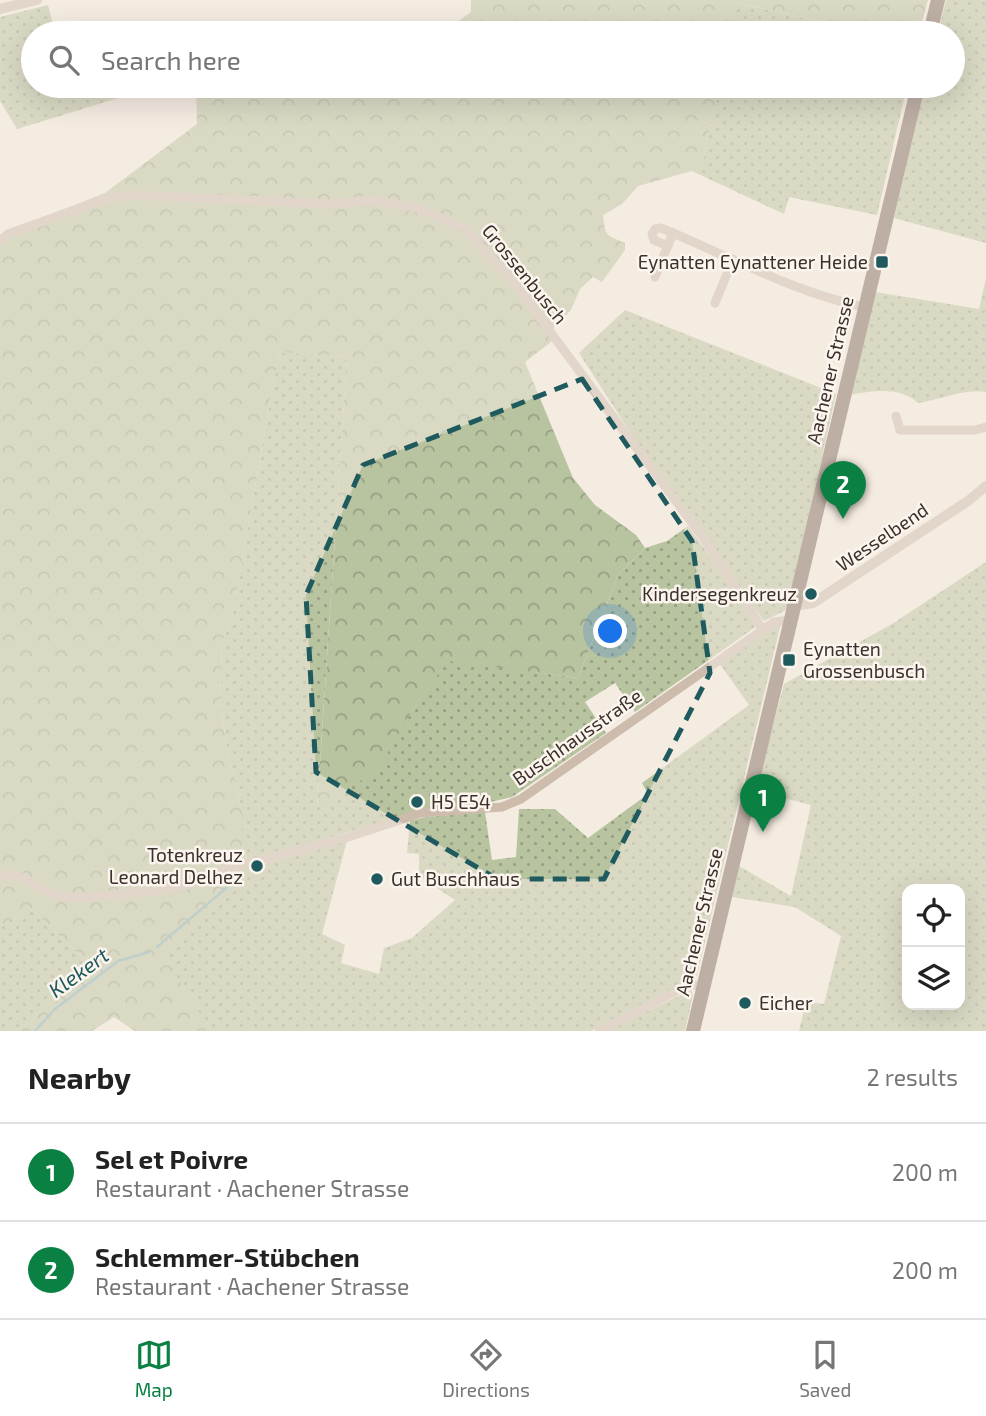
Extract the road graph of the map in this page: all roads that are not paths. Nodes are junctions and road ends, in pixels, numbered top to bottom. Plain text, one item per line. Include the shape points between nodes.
1 (37, 0) edge
2 (938, 0) edge
3 (0, 9) edge
4 (933, 21) edge
5 (915, 98) edge
6 (673, 233) junction
7 (0, 241) edge
8 (668, 246) junction
9 (733, 259) junction
10 (655, 277) dead end
11 (715, 303) dead end
12 (864, 307) junction
13 (896, 416) dead end
14 (986, 426) edge
15 (986, 485) edge
16 (791, 613) junction
17 (763, 630) junction
18 (0, 877) edge
19 (704, 986) junction
20 (599, 1031) edge
21 (693, 1031) edge

1 - 3 street
2 - 4 main road
5 - 12 main road, Aachener Strasse
6 - 8 street
6 - 8 street via 661,228 652,234 654,240
6 - 9 street
7 - 17 street, Grossenbusch via 102,200 129,195 334,204 370,200 417,208 464,228 528,301 704,539
8 - 10 street
9 - 11 street
9 - 12 street via 787,283
12 - 16 main road, Aachener Strasse
13 - 14 street via 900,430
15 - 16 street, Wesselbend via 813,603
16 - 17 street, Buschhausstraße
16 - 19 main road, Aachener Strasse
17 - 18 street, Buschhausstraße via 521,799 502,807 421,814 167,889 64,897 22,877
19 - 20 street via 688,985
19 - 21 main road, Aachener Strasse

